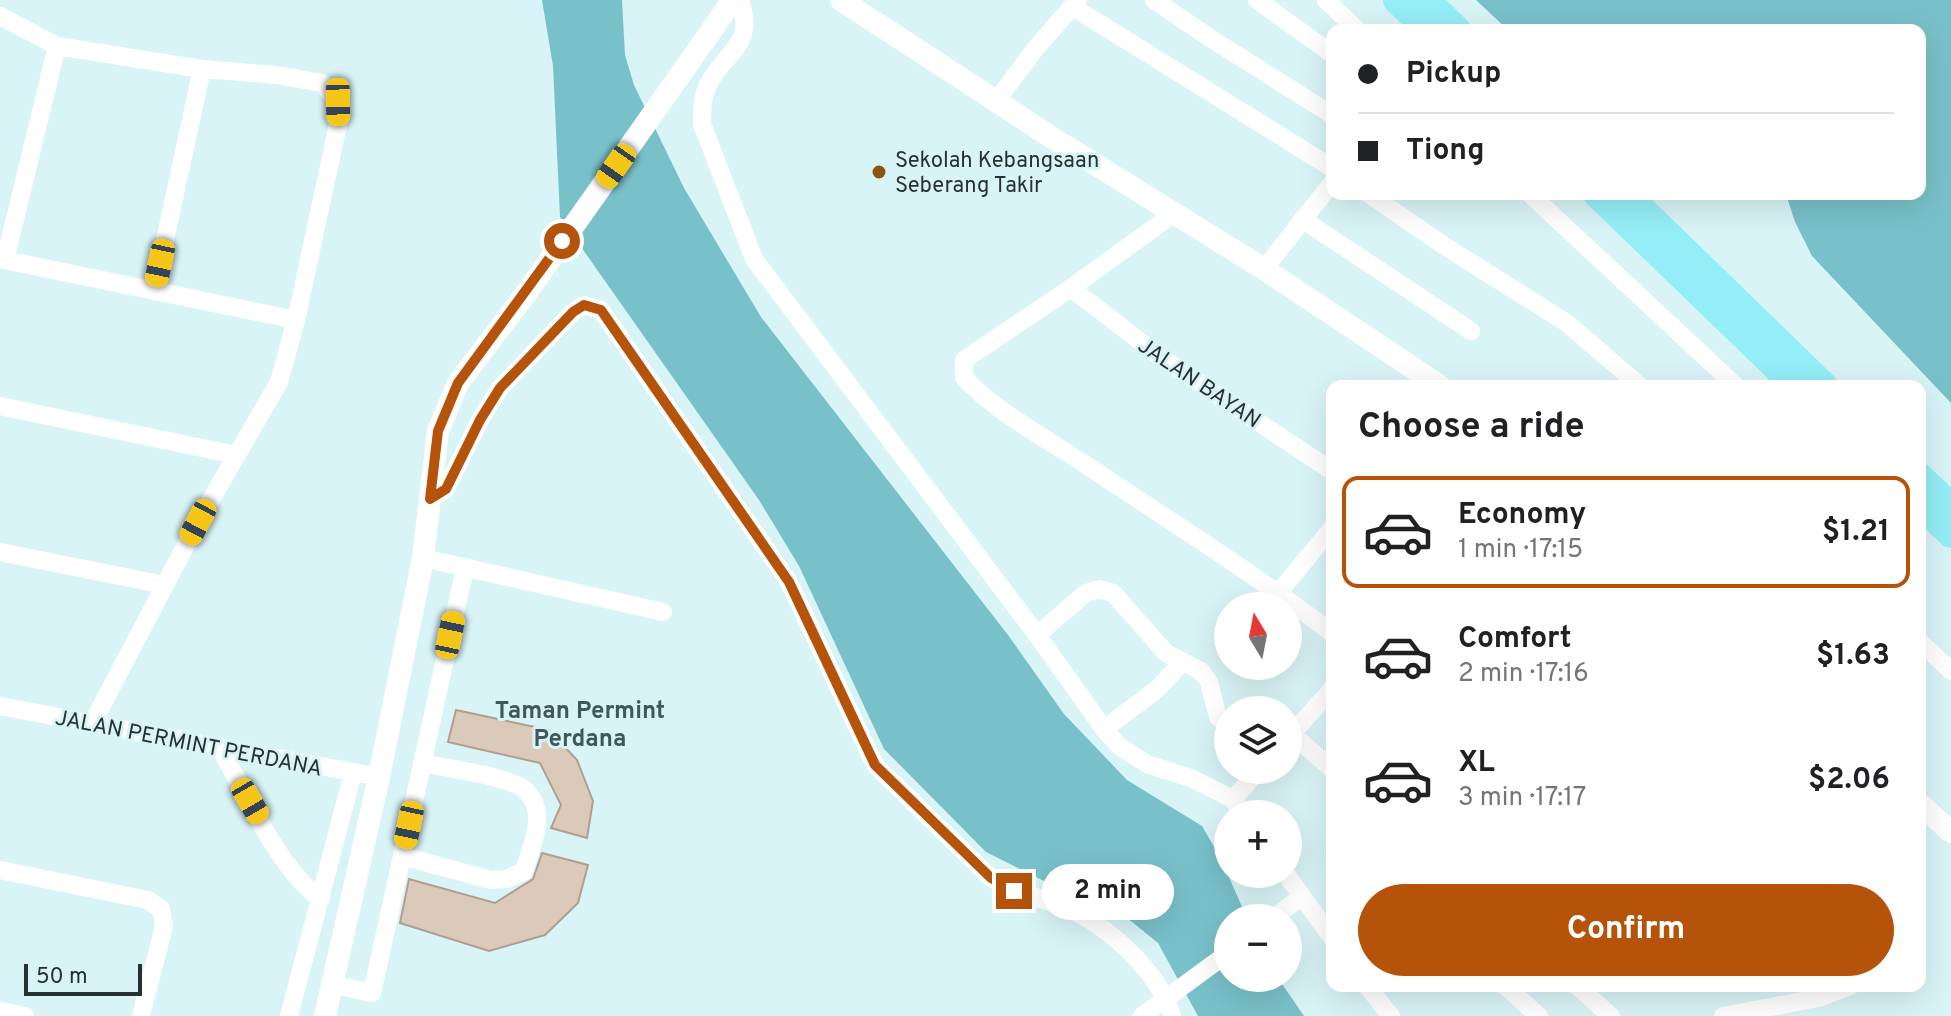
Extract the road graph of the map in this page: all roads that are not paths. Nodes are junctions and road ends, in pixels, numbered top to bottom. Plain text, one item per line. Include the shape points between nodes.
1 (733, 0) edge
2 (740, 0) edge
3 (841, 0) edge
4 (1154, 0) edge
5 (1257, 0) edge
6 (1326, 0) edge
7 (1397, 0) edge
8 (1426, 0) edge
9 (1076, 4) edge
10 (0, 16) edge
11 (1351, 24) edge
12 (1422, 24) edge
13 (1451, 24) edge
14 (57, 46) junction
15 (1326, 50) edge
16 (202, 69) junction
17 (997, 100) junction
18 (1326, 111) edge
19 (1326, 164) edge
20 (1326, 190) edge
21 (1378, 200) edge
22 (1536, 200) edge
23 (1603, 200) edge
24 (1632, 200) edge
25 (1173, 214) junction
26 (1302, 219) junction
27 (2, 260) edge
28 (1264, 269) junction
29 (1071, 288) junction
30 (154, 291) junction
31 (296, 320) junction
32 (1471, 331) dead end
33 (1431, 380) edge
34 (1633, 380) edge
35 (1730, 380) edge
36 (1790, 380) edge
37 (1818, 380) edge
38 (0, 406) edge
39 (236, 455) junction
40 (1326, 467) edge
41 (1926, 483) edge
42 (430, 499) junction
43 (1951, 507) edge
44 (1926, 510) edge
45 (1951, 534) edge
46 (1326, 535) edge
47 (0, 552) edge
48 (423, 558) junction
49 (465, 568) junction
50 (165, 585) junction
51 (1279, 592) joint
52 (1302, 610) edge
53 (663, 612) dead end
54 (1326, 628) edge
55 (1037, 635) junction
56 (1926, 648) edge
57 (1183, 662) junction
58 (1951, 671) edge
59 (1326, 700) edge
60 (0, 706) edge
61 (1214, 708) edge
62 (92, 724) junction
63 (1302, 724) edge
64 (1104, 729) junction
65 (1302, 745) edge
66 (219, 746) junction
67 (422, 763) junction
68 (1326, 764) edge
69 (353, 773) junction
70 (379, 777) junction
71 (1228, 800) edge
72 (1926, 815) edge
73 (1951, 832) edge
74 (402, 856) junction
75 (0, 870) edge
76 (1296, 888) edge
77 (1302, 896) junction
78 (321, 899) junction
79 (1292, 904) edge
80 (1326, 930) edge
81 (1214, 965) edge
82 (332, 984) junction
83 (1372, 992) edge
84 (1512, 992) edge
85 (1584, 992) edge
86 (1834, 992) edge
87 (1173, 1001) edge
88 (0, 1011) edge
89 (25, 1016) edge
90 (141, 1016) edge
91 (289, 1016) edge
92 (325, 1016) edge
93 (1142, 1016) edge
94 (1391, 1016) edge
95 (1539, 1016) edge
96 (1611, 1016) edge
97 (1723, 1016) edge

1 - 42 street via 458,383 438,431
2 - 55 street via 745,31 709,83 702,124 749,249
3 - 17 street
4 - 18 street
5 - 15 street
6 - 11 street
7 - 12 main road
8 - 13 main road
9 - 17 street
9 - 19 street
10 - 14 street
14 - 16 street
14 - 27 street
16 - 30 street
16 - 31 street via 322,83 338,102 339,120
17 - 25 street
20 - 26 street
21 - 34 street via 1567,323
22 - 35 street
23 - 36 main road
24 - 37 main road
25 - 28 street
25 - 29 street
26 - 28 street
26 - 32 street
27 - 30 street
28 - 33 street
29 - 40 street, JALAN BAYAN via 1159,356
29 - 51 street via 964,360 964,377 1023,424
30 - 31 street
31 - 39 street via 279,382
38 - 39 street
39 - 50 street
41 - 43 main road
42 - 48 street
42 - 87 street via 446,489 500,388 573,312 584,305 601,310 789,582 875,765 991,878 1106,930
44 - 45 main road
46 - 51 street
47 - 50 street
48 - 49 street
48 - 70 street
49 - 53 street
49 - 67 street
50 - 62 street
52 - 54 street
55 - 57 street via 1086,593 1099,589 1113,593 1166,653
55 - 64 street
56 - 58 street
57 - 61 street via 1209,682
57 - 64 street
59 - 63 street
60 - 62 street, JALAN PERMINT PERDANA
62 - 66 street, JALAN PERMINT PERDANA
64 - 71 street via 1147,764 1193,779
65 - 68 street
66 - 69 street, JALAN PERMINT PERDANA
66 - 78 street via 287,864
67 - 74 street
67 - 74 street via 527,790 537,817 532,846 524,871 507,879 491,880
69 - 70 street, JALAN PERMINT PERDANA
69 - 78 street
70 - 82 street
72 - 73 street
74 - 82 street via 372,993
75 - 90 street via 148,900 161,909 164,926
76 - 77 street
77 - 79 street
77 - 80 street
78 - 91 street
81 - 87 street
82 - 92 street
83 - 94 street
84 - 95 street
85 - 96 street
86 - 97 street
87 - 93 street
88 - 89 street

